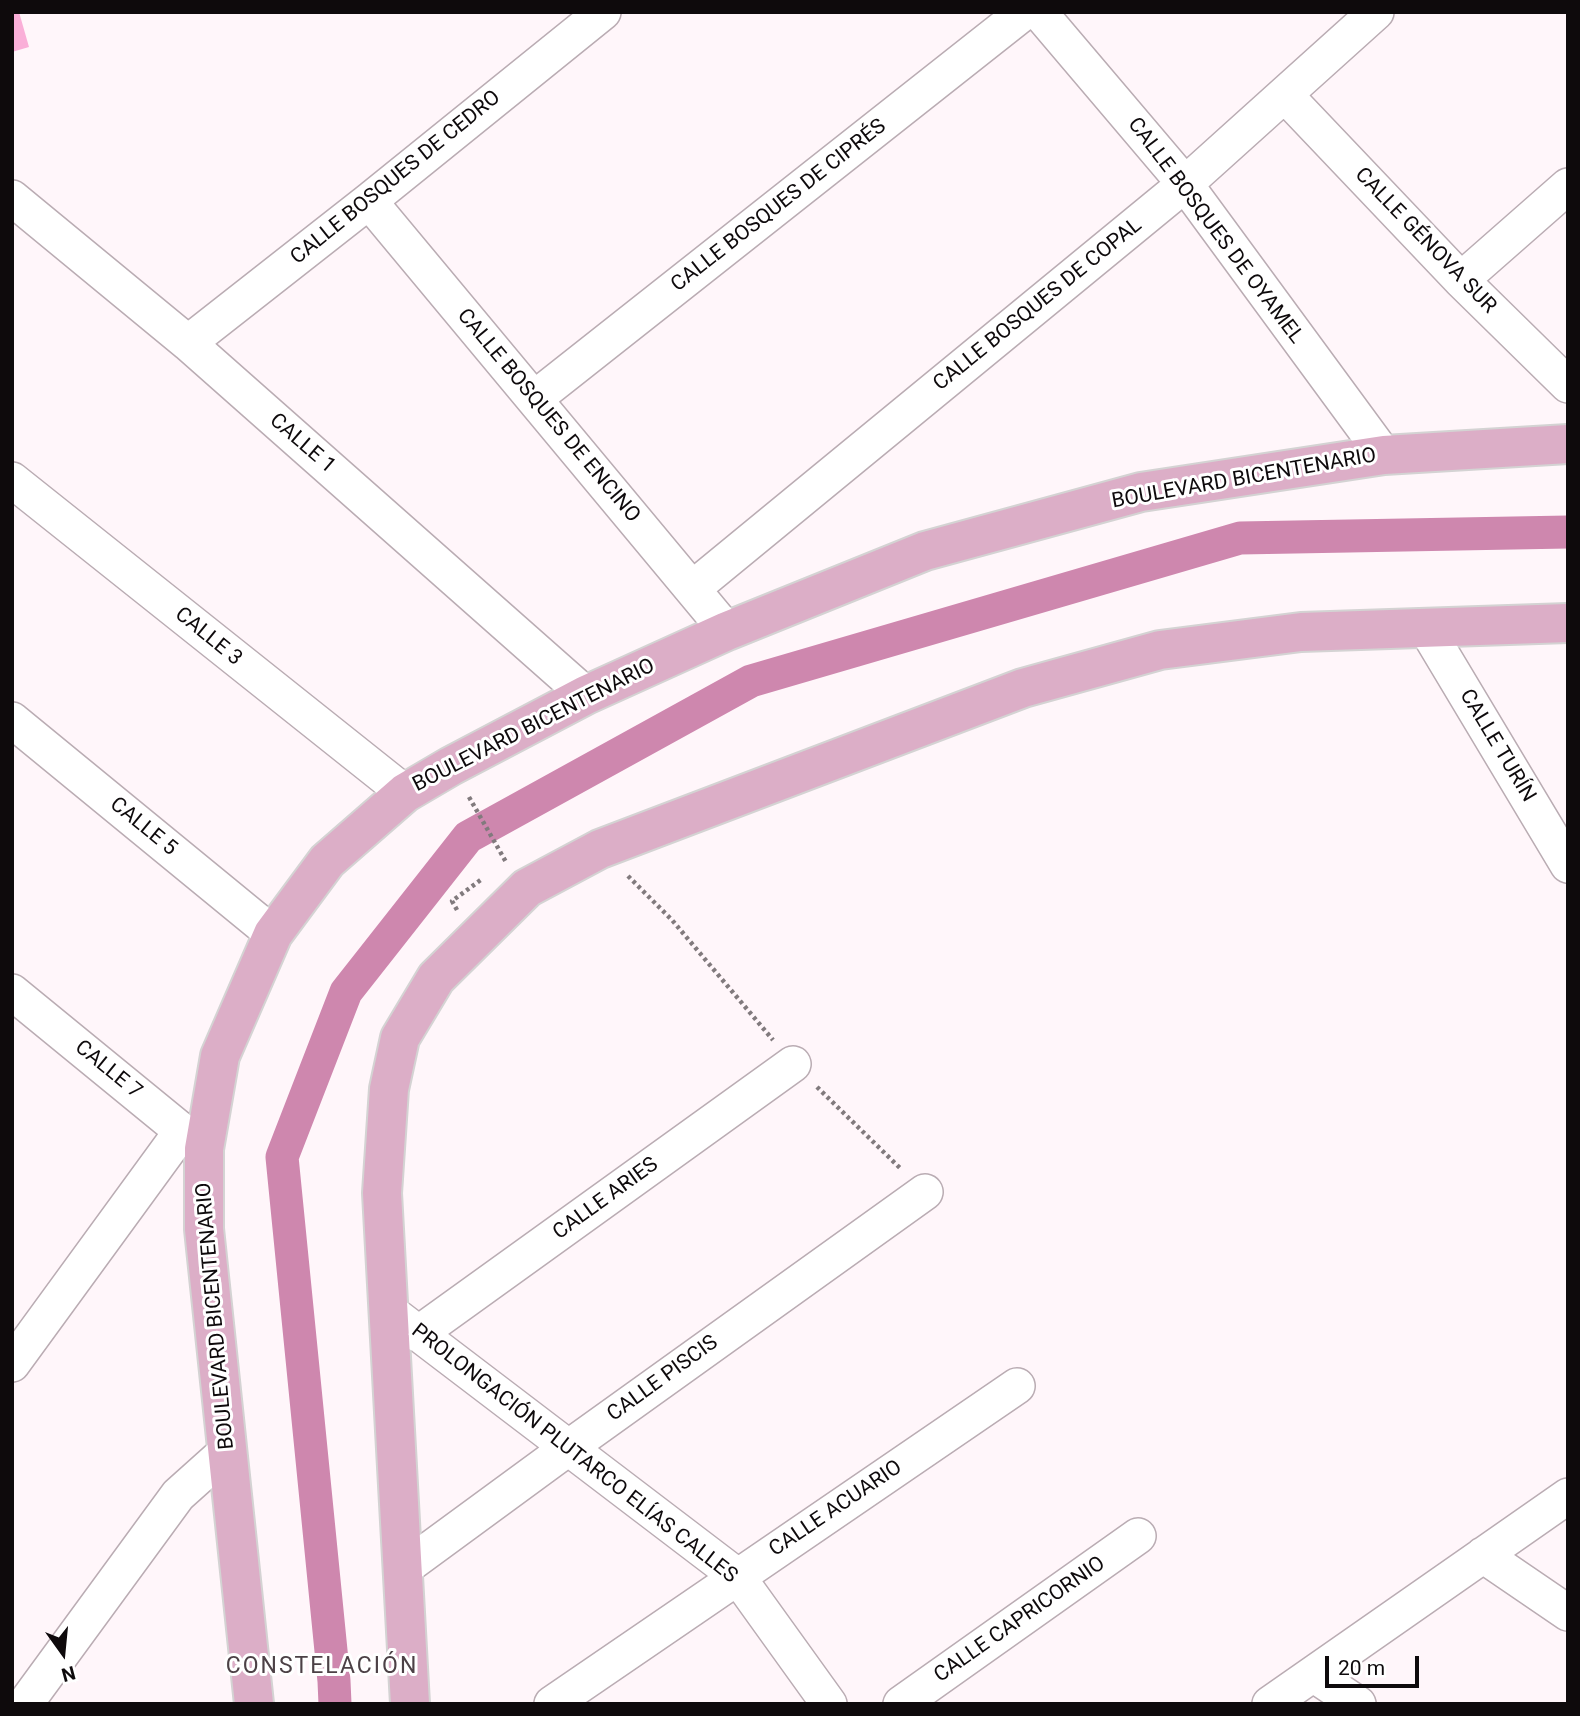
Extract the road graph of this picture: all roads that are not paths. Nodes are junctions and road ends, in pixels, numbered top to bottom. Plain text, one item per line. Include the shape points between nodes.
1 (603, 12) edge
2 (1024, 12) edge
3 (1039, 12) edge
4 (1376, 12) edge
5 (1285, 95) junction
6 (1185, 184) junction
7 (1568, 186) edge
8 (12, 198) edge
9 (369, 201) junction
10 (1461, 280) junction
11 (188, 343) junction
12 (1568, 385) edge
13 (534, 399) junction
14 (1568, 444) edge
15 (1384, 455) junction
16 (12, 480) edge
17 (692, 589) junction
18 (1568, 623) edge
19 (1426, 628) junction
20 (727, 631) junction
21 (586, 695) junction
22 (12, 720) edge
23 (405, 793) junction
24 (1568, 865) edge
25 (273, 934) junction
26 (18, 1008) edge
27 (793, 1064) road end
28 (193, 1140) junction
29 (925, 1192) road end
30 (389, 1311) junction
31 (418, 1334) junction
32 (12, 1364) edge
33 (1017, 1386) dead end
34 (568, 1448) junction
35 (226, 1452) junction
36 (1568, 1496) edge
37 (1138, 1536) dead end
38 (1483, 1555) junction
39 (403, 1569) junction
40 (737, 1576) junction
41 (1568, 1613) edge
42 (1313, 1674) junction
43 (25, 1704) edge
44 (254, 1704) edge
45 (410, 1704) edge
46 (552, 1704) edge
47 (828, 1704) edge
48 (901, 1704) edge
49 (1270, 1704) edge
50 (1358, 1704) edge

1 - 9 street, CALLE BOSQUES DE CEDRO
2 - 13 street, CALLE BOSQUES DE CIPRÉS
3 - 6 street, CALLE BOSQUES DE OYAMEL
4 - 5 street, CALLE BOSQUES DE COPAL
5 - 6 street, CALLE BOSQUES DE COPAL
5 - 10 street, CALLE GÉNOVA SUR
6 - 15 street, CALLE BOSQUES DE OYAMEL
6 - 17 street, CALLE BOSQUES DE COPAL
7 - 10 street
8 - 11 street, CALLE 1
9 - 11 street, CALLE BOSQUES DE CEDRO
9 - 13 street, CALLE BOSQUES DE ENCINO
10 - 12 street, CALLE GÉNOVA SUR
11 - 21 street, CALLE 1
13 - 17 street, CALLE BOSQUES DE ENCINO
14 - 15 main road, BOULEVARD BICENTENARIO
15 - 20 main road, BOULEVARD BICENTENARIO via 1140,492 925,551
16 - 23 street, CALLE 3
17 - 20 street, CALLE BOSQUES DE ENCINO
18 - 19 main road
19 - 24 street, CALLE TURÍN
19 - 30 main road via 1301,632 1160,650 1023,688 600,849 527,888 436,978 400,1038 389,1090 382,1193
20 - 21 main road, BOULEVARD BICENTENARIO
21 - 23 main road, BOULEVARD BICENTENARIO
22 - 25 street, CALLE 5
23 - 25 main road, BOULEVARD BICENTENARIO via 327,861
25 - 28 main road, BOULEVARD BICENTENARIO via 220,1056
26 - 28 street, CALLE 7
27 - 31 street, CALLE ARIES
28 - 32 street
28 - 35 main road, BOULEVARD BICENTENARIO
29 - 34 street, CALLE PISCIS
30 - 31 street, PROLONGACIÓN PLUTARCO ELÍAS CALLES
30 - 39 main road
31 - 34 street, PROLONGACIÓN PLUTARCO ELÍAS CALLES
33 - 40 street, CALLE ACUARIO
34 - 39 street, CALLE PISCIS
34 - 40 street, PROLONGACIÓN PLUTARCO ELÍAS CALLES
35 - 43 street via 178,1495
35 - 44 main road, BOULEVARD BICENTENARIO
36 - 38 street
37 - 48 street, CALLE CAPRICORNIO
38 - 41 street
38 - 42 street
39 - 45 main road
40 - 46 street, CALLE ACUARIO
40 - 47 street, PROLONGACIÓN PLUTARCO ELÍAS CALLES
42 - 49 street
42 - 50 street

